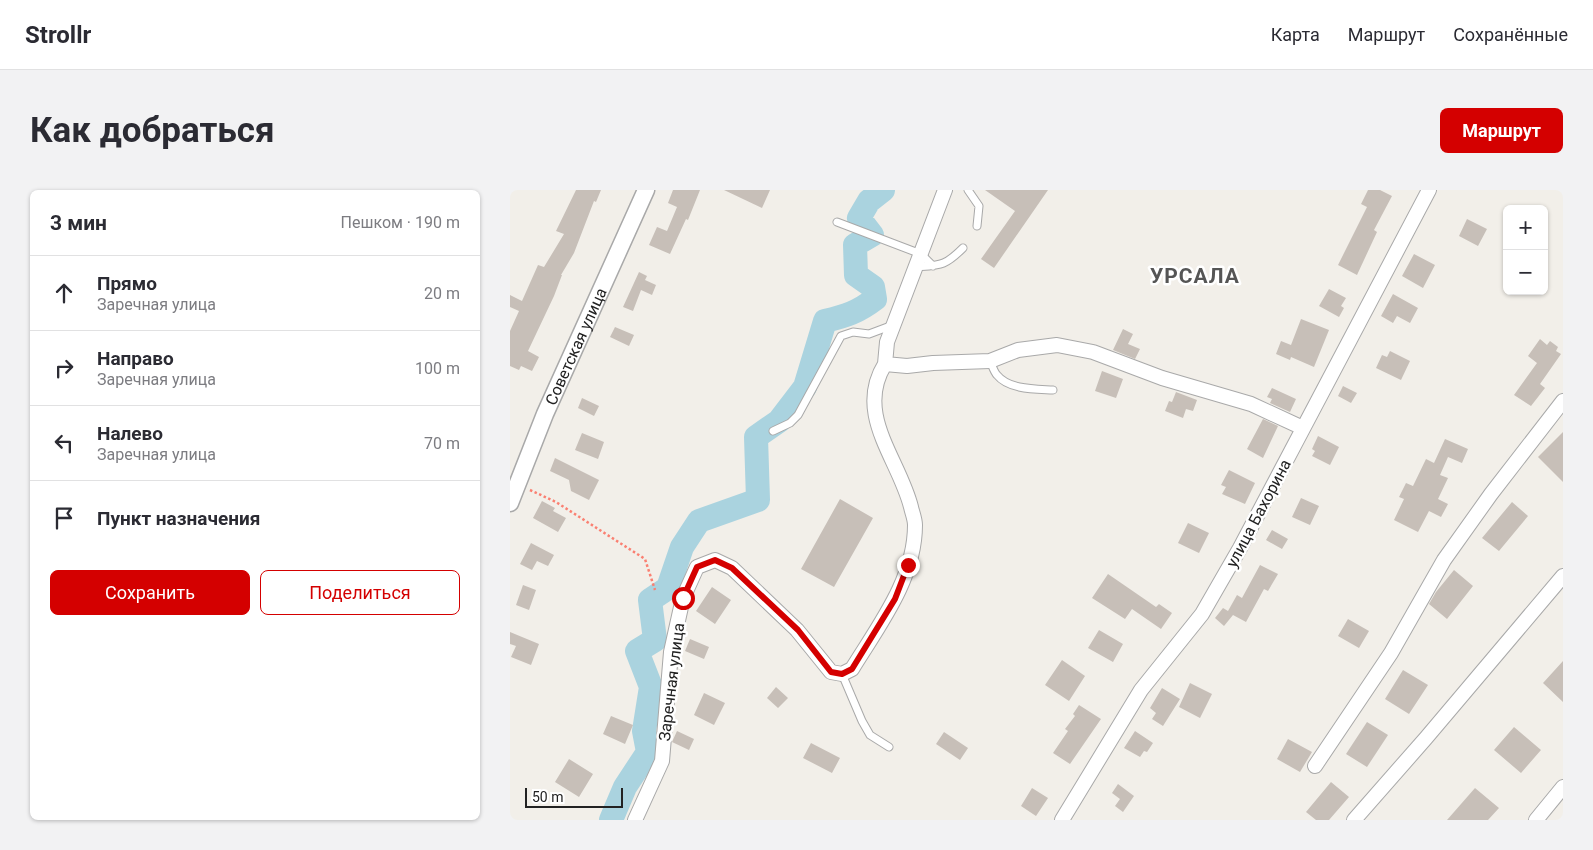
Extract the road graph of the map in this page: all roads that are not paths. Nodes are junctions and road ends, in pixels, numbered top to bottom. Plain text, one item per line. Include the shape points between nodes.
1 (646, 190) edge
2 (945, 190) edge
3 (968, 190) edge
4 (1429, 190) edge
5 (837, 222) dead end
6 (977, 226) dead end
7 (962, 248) dead end
8 (918, 260) junction
9 (933, 266) junction
10 (893, 325) junction
11 (990, 361) junction
12 (885, 364) junction
13 (1053, 390) dead end
14 (1563, 401) edge
15 (1303, 428) junction
16 (773, 431) dead end
17 (510, 503) edge
18 (1563, 576) edge
19 (842, 674) junction
20 (889, 747) dead end
21 (1315, 766) dead end
22 (1563, 787) edge
23 (635, 820) edge
24 (1062, 820) edge
25 (1354, 820) edge
26 (1536, 820) edge

1 - 17 street, Советская улица via 545,414
2 - 8 street
3 - 6 lane via 979,206
4 - 15 street, улица Бахорина
5 - 8 lane
7 - 9 lane via 941,266
8 - 9 lane
8 - 9 lane
8 - 10 street
10 - 12 street
10 - 16 lane via 869,334 854,332 841,336 798,415
11 - 12 street via 907,366
11 - 13 lane via 997,375 1006,383 1029,389
11 - 15 street via 1018,350 1057,345 1092,352 1162,378 1251,404
12 - 19 street via 874,395 878,429 908,496 915,524 913,540 908,565 895,599 852,669
14 - 21 street via 1444,560 1391,653
15 - 24 street, улица Бахорина via 1202,614 1141,690
18 - 25 street
19 - 20 lane via 870,735
19 - 23 street, Заречная улица via 831,672 798,630 732,568 715,560 697,567 683,598 671,652 662,761
22 - 26 street

